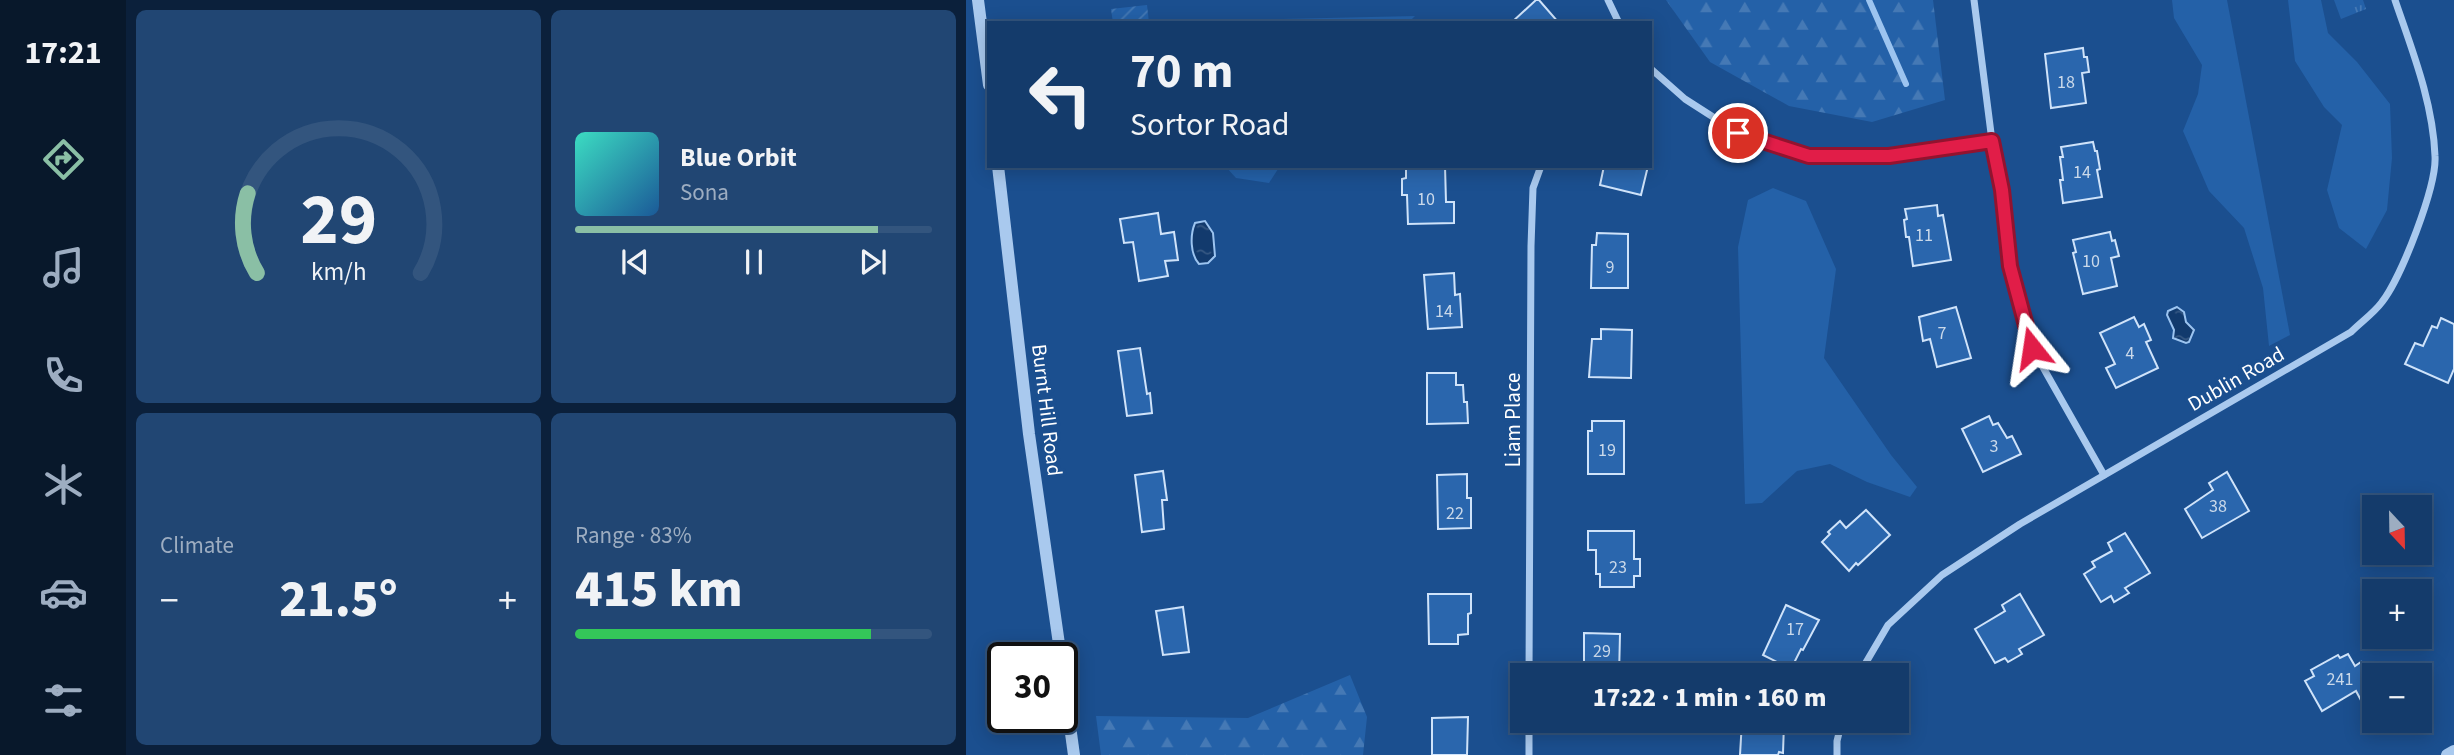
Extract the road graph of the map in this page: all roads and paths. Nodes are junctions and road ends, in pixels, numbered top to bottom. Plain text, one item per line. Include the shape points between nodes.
1 (978, 0) edge
2 (1608, 0) edge
3 (1974, 0) edge
4 (2395, 0) edge
5 (1618, 21) edge
6 (987, 70) edge
7 (1652, 70) edge
8 (1992, 141) junction
9 (999, 168) edge
10 (1540, 168) edge
11 (2104, 475) junction
12 (1059, 642) edge
13 (1530, 663) edge
14 (1866, 663) edge
15 (1071, 733) edge
16 (1529, 733) edge
17 (1839, 733) edge
18 (2454, 751) edge
19 (1074, 755) edge
20 (1529, 755) edge
21 (1837, 755) edge
22 (2447, 755) edge

1 - 6 street
2 - 5 street
3 - 8 street
4 - 11 street, Dublin Road via 2421,74 2436,158 2406,258 2383,302 2351,332
7 - 8 street via 1685,99 1738,133 1809,156 1889,156
8 - 11 street via 2010,266 2032,348
9 - 12 street, Burnt Hill Road via 1029,434
10 - 13 street, Liam Place via 1533,188 1531,246
11 - 14 street, Dublin Road via 1942,575 1888,625
15 - 19 street
16 - 20 street
17 - 21 street
18 - 22 street

